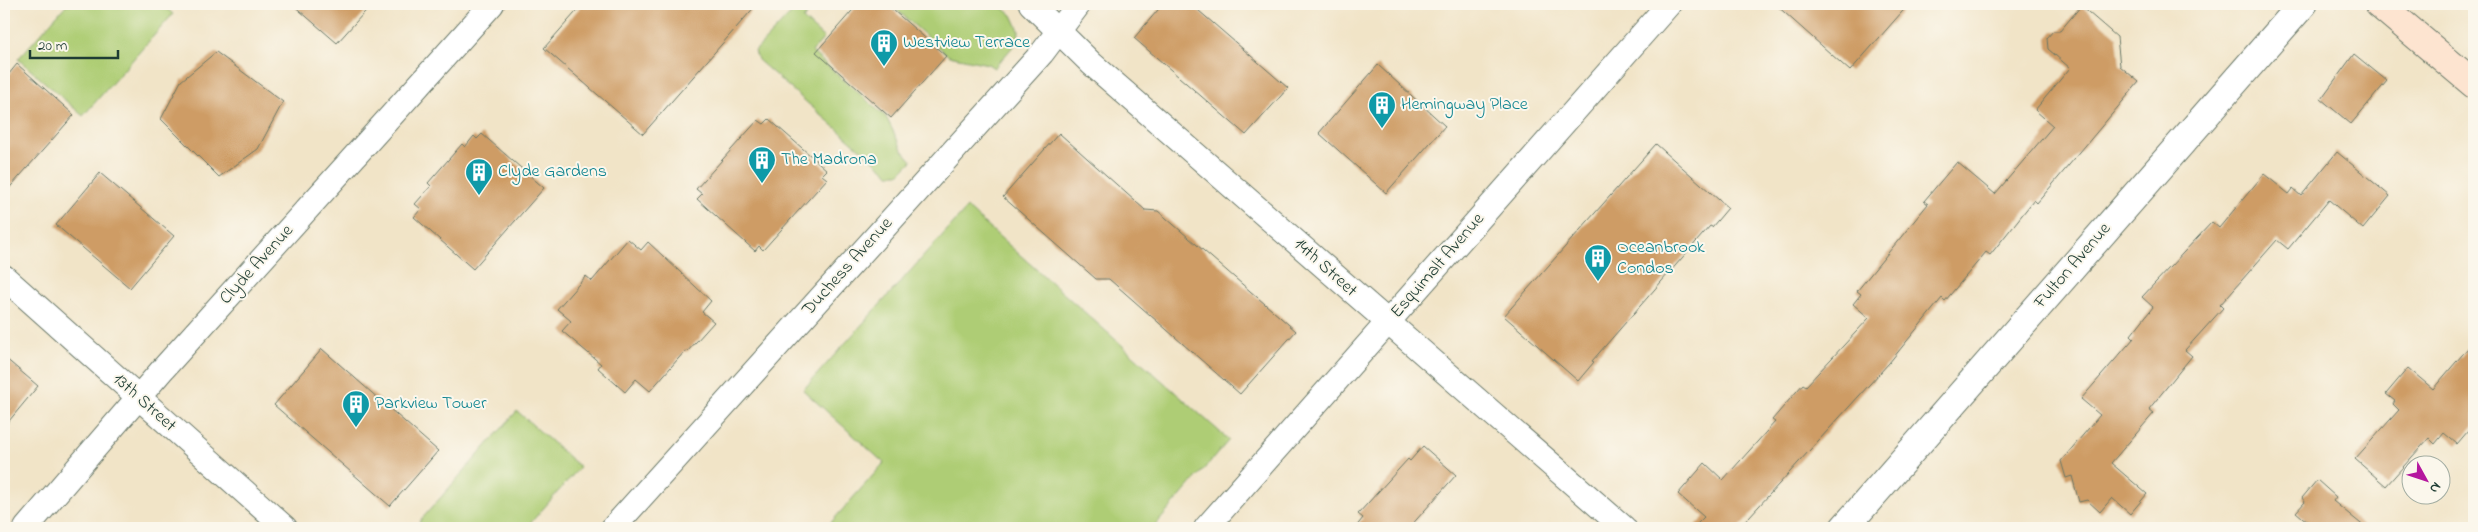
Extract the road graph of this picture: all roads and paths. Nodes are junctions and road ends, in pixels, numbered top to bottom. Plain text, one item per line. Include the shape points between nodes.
1 (492, 4) edge
2 (1031, 4) edge
3 (1080, 4) edge
4 (1668, 4) edge
5 (2303, 4) edge
6 (2379, 4) edge
7 (1059, 30) junction
8 (2474, 84) edge
9 (4, 277) edge
10 (1387, 324) junction
11 (138, 399) junction
12 (26, 528) edge
13 (285, 528) edge
14 (613, 528) edge
15 (1206, 528) edge
16 (1624, 528) edge
17 (1844, 528) edge

1 - 11 street, Clyde Avenue
2 - 7 street, 14th Street
3 - 7 street, Duchess Avenue
4 - 10 street, Esquimalt Avenue
5 - 17 street, Fulton Avenue
6 - 8 main road
7 - 10 street, 14th Street via 1092,64
7 - 14 street, Duchess Avenue via 1042,53
9 - 11 street, 13th Street
10 - 15 street, Esquimalt Avenue
10 - 16 street, 14th Street
11 - 12 street, Clyde Avenue
11 - 13 street, 13th Street

